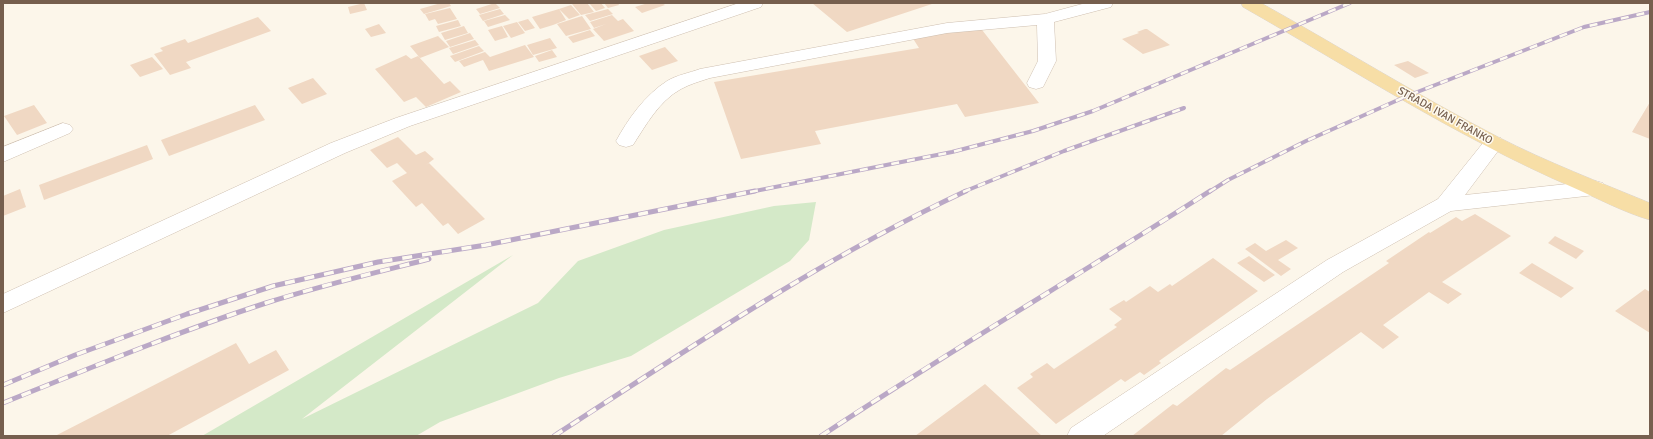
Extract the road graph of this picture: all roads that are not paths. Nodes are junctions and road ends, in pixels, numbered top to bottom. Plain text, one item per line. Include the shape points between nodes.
1 (755, 3) edge
2 (1105, 3) edge
3 (1248, 3) edge
4 (1046, 19) junction
5 (1036, 83) dead end
6 (63, 129) dead end
7 (626, 141) dead end
8 (1494, 143) junction
9 (3, 155) edge
10 (1595, 188) junction
11 (1446, 204) junction
12 (1650, 212) edge
13 (3, 304) edge
14 (1081, 436) edge

1 - 13 lane via 403,122 331,151
2 - 4 lane
3 - 8 main road, STRADA IVAN FRANKO via 1354,62 1407,96
4 - 5 lane via 1047,60
4 - 7 lane via 947,28 706,73 674,86 634,125
6 - 9 lane
8 - 10 main road, STRADA IVAN FRANKO
8 - 11 lane
10 - 11 lane
10 - 12 main road, STRADA IVAN FRANKO
11 - 14 lane via 1335,266

